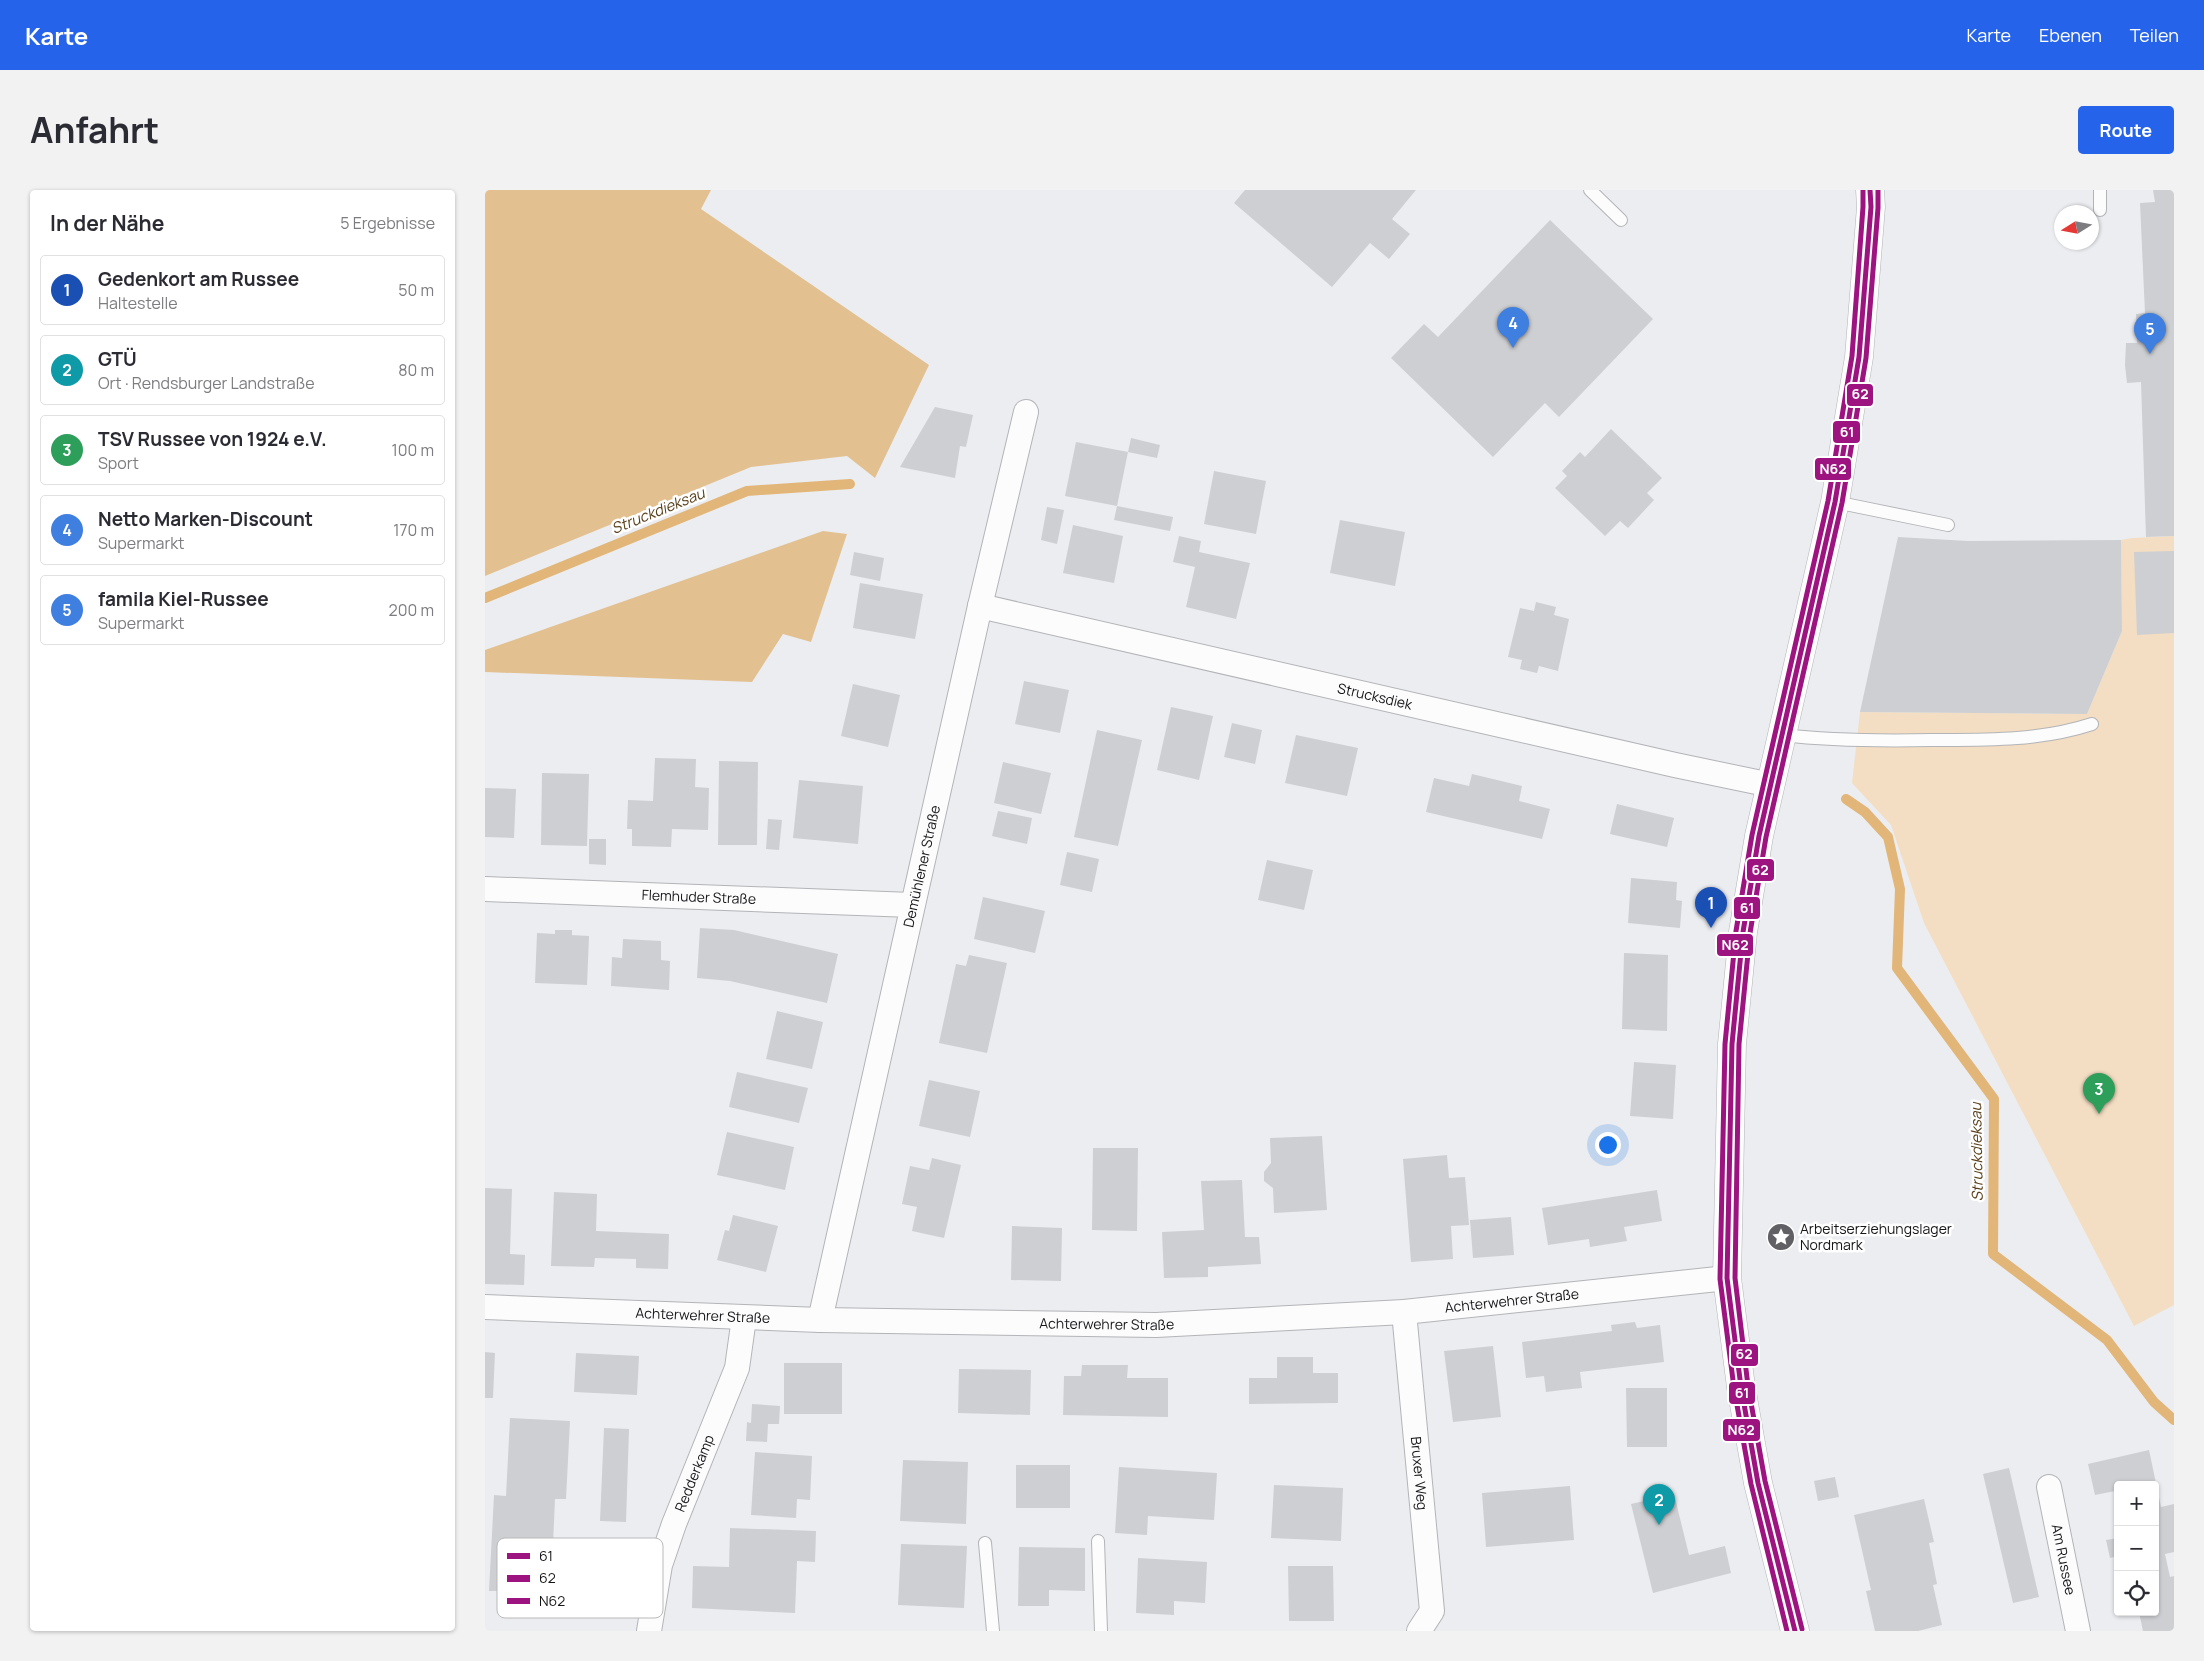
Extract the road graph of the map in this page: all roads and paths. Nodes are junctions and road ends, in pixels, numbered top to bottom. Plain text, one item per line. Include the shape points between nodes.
1 (1591, 190) edge
2 (1870, 190) edge
3 (2100, 190) edge
4 (2100, 210) dead end
5 (1621, 220) dead end
6 (1026, 412) dead end
7 (1835, 502) junction
8 (1948, 525) dead end
9 (979, 606) junction
10 (2092, 724) dead end
11 (1783, 735) junction
12 (1771, 785) junction
13 (485, 889) edge
14 (912, 906) junction
15 (1727, 1278) junction
16 (485, 1307) edge
17 (1404, 1312) junction
18 (743, 1318) junction
19 (820, 1320) junction
20 (2049, 1487) dead end
21 (1098, 1541) dead end
22 (985, 1543) dead end
23 (663, 1556) edge
24 (651, 1618) edge
25 (649, 1631) edge
26 (993, 1631) edge
27 (1101, 1631) edge
28 (1419, 1631) edge
29 (1795, 1631) edge
30 (2078, 1631) edge

1 - 5 lane
2 - 7 street via 1859,357
3 - 4 lane
6 - 9 street, Demühlener Straße
7 - 8 lane
7 - 11 street
9 - 12 street, Strucksdiek via 1675,766
9 - 14 street, Demühlener Straße
10 - 11 lane via 2040,737 1978,740 1861,741
11 - 12 street
12 - 15 street via 1743,932 1732,1044
13 - 14 street, Flemhuder Straße
14 - 19 street, Demühlener Straße
15 - 17 street, Achterwehrer Straße
15 - 29 street via 1758,1483
16 - 18 street, Achterwehrer Straße
17 - 19 street, Achterwehrer Straße via 1156,1325
17 - 28 street, Bruxer Weg via 1432,1611
18 - 19 street, Achterwehrer Straße
18 - 23 street, Redderkamp via 737,1368
20 - 30 street, Am Russee
21 - 27 lane
22 - 26 lane
24 - 25 street, Redderkamp

